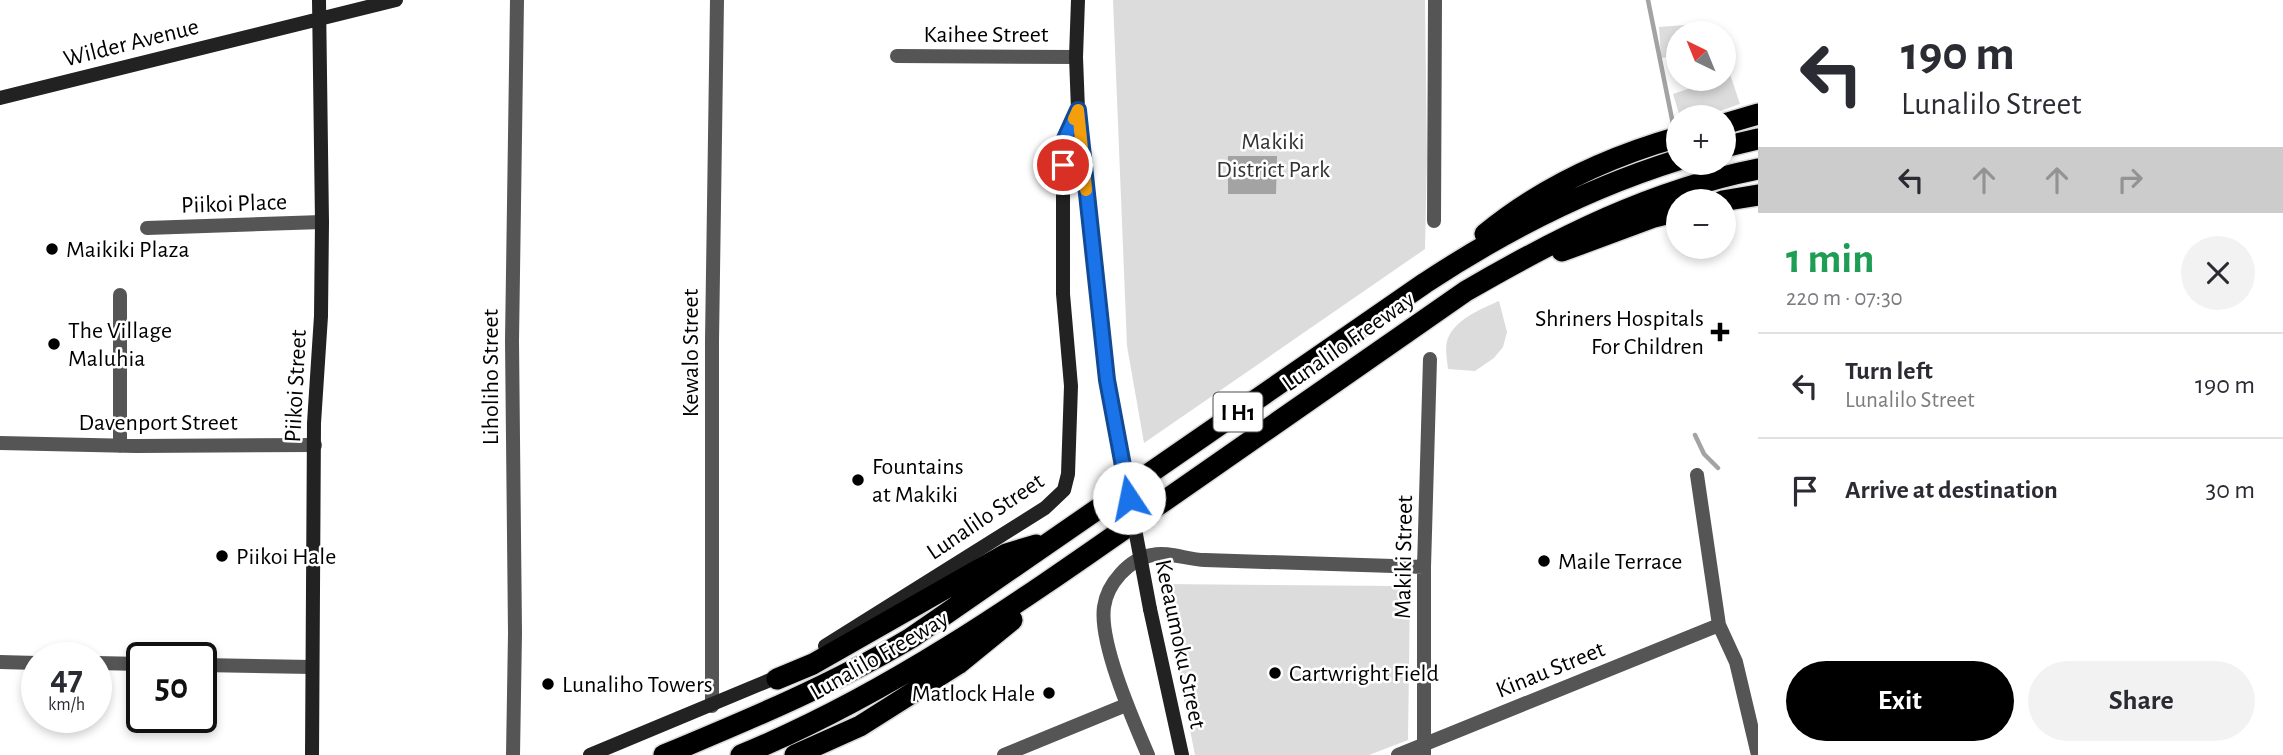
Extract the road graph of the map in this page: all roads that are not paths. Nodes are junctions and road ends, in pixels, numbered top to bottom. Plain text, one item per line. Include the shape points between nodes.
1 (319, 0) edge
2 (396, 0) edge
3 (517, 0) edge
4 (717, 0) edge
5 (1078, 0) edge
6 (1435, 0) edge
7 (319, 20) junction
8 (897, 56) dead end
9 (1076, 57) junction
10 (0, 98) edge
11 (1078, 110) junction
12 (1758, 114) edge
13 (1736, 120) edge
14 (1758, 139) edge
15 (1666, 141) edge
16 (1736, 145) edge
17 (1666, 164) edge
18 (1758, 169) edge
19 (1758, 195) edge
20 (1736, 199) edge
21 (1666, 214) edge
22 (1434, 221) dead end
23 (323, 222) junction
24 (148, 228) dead end
25 (1089, 231) junction
26 (1064, 232) junction
27 (1425, 283) junction
28 (1466, 291) junction
29 (120, 295) dead end
30 (1430, 359) dead end
31 (0, 443) edge
32 (315, 444) junction
33 (120, 446) junction
34 (1697, 475) dead end
35 (1052, 541) junction
36 (1102, 545) junction
37 (1424, 567) junction
38 (1719, 625) junction
39 (0, 662) edge
40 (21, 663) edge
41 (217, 665) edge
42 (312, 667) junction
43 (777, 679) junction
44 (1126, 705) junction
45 (712, 706) junction
46 (1424, 750) edge
47 (312, 755) edge
48 (513, 755) edge
49 (590, 755) edge
50 (664, 755) edge
51 (741, 755) edge
52 (795, 755) edge
53 (1004, 755) edge
54 (1148, 755) edge
55 (1182, 755) edge
56 (1398, 755) edge
57 (1758, 755) edge

1 - 7 main road, Piikoi Street
2 - 7 main road, Wilder Avenue
3 - 48 street, Liholiho Street
4 - 45 street, Kewalo Street
5 - 9 main road, Keeaumoku Street
6 - 22 street
7 - 10 main road, Wilder Avenue
7 - 23 main road, Piikoi Street
8 - 9 street, Kaihee Street
9 - 11 main road, Keeaumoku Street
11 - 25 main road, Keeaumoku Street
11 - 26 main road, Lunalilo Street via 1063,143
12 - 13 highway
14 - 16 highway
15 - 27 highway via 1549,189 1507,216
17 - 27 highway, Lunalilo Freeway / I H1 via 1540,216
18 - 28 highway, Lunalilo Freeway / I H1 via 1717,177 1633,205 1558,239
19 - 20 highway
21 - 28 highway
23 - 24 street, Piikoi Place
23 - 32 main road, Piikoi Street
25 - 26 main road
25 - 55 main road, Keeaumoku Street, bridge via 1107,380
26 - 43 main road, Lunalilo Street via 1063,294 1071,386 1064,489 1045,508
27 - 35 highway, Lunalilo Freeway / I H1
28 - 36 highway, Lunalilo Freeway / I H1
29 - 33 street
30 - 37 street, Makiki Street
31 - 33 street, Davenport Street
32 - 33 street, Davenport Street
32 - 42 main road, Piikoi Street
34 - 38 street
35 - 43 highway via 1006,554 813,664
35 - 50 highway, Lunalilo Freeway / I H1 via 945,617 876,659 794,700
36 - 51 highway, Lunalilo Freeway / I H1 via 875,692
36 - 52 highway via 958,664 860,726
37 - 44 street via 1152,555 1129,565 1113,583 1104,606 1105,632
37 - 46 street, Makiki Street
38 - 46 street, Kinau Street
38 - 57 street via 1736,662
39 - 40 street
41 - 42 street
42 - 47 main road, Piikoi Street
43 - 45 main road, Lunalilo Street
44 - 53 street
44 - 54 street
45 - 49 main road, Lunalilo Street
46 - 56 street, Kinau Street

